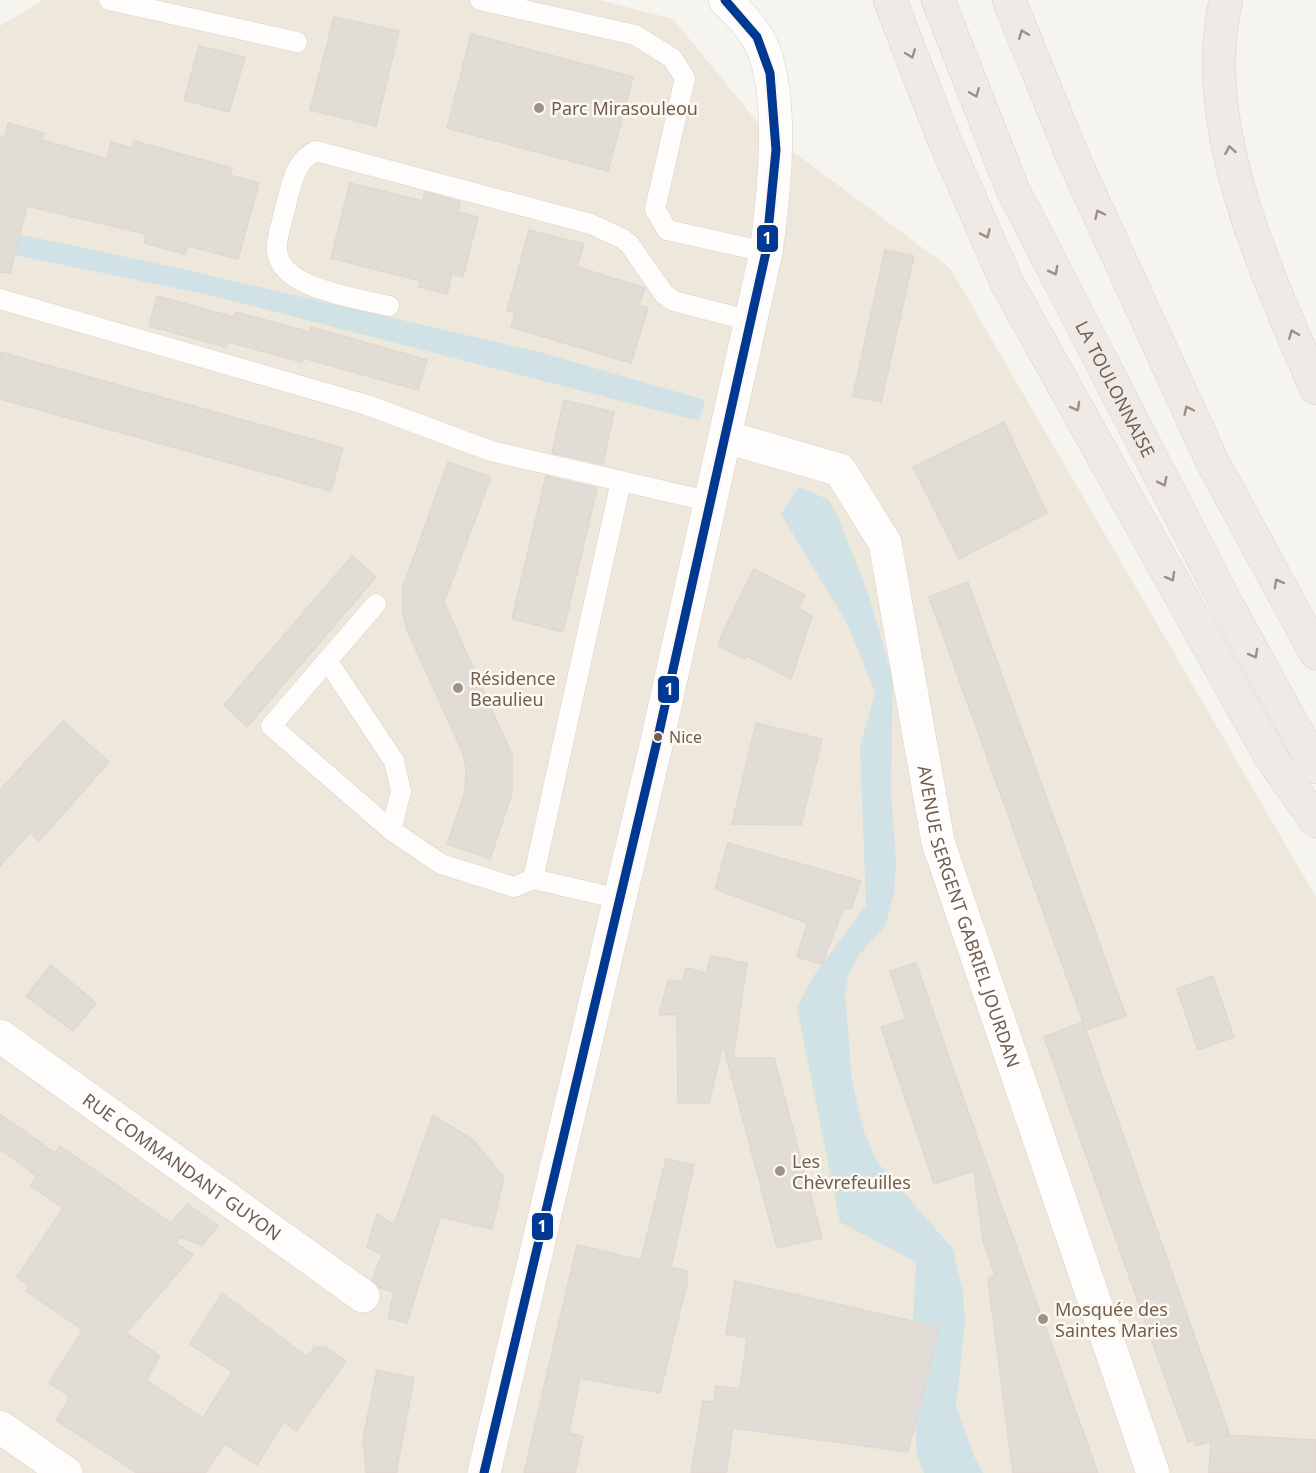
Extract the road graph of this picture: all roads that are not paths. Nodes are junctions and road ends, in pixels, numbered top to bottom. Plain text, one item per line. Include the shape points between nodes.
1 (109, 0) edge
2 (480, 0) edge
3 (725, 0) edge
4 (890, 0) edge
5 (938, 0) edge
6 (1009, 0) edge
7 (1226, 0) edge
8 (297, 42) dead end
9 (766, 252) junction
10 (0, 299) edge
11 (389, 306) dead end
12 (750, 329) junction
13 (1316, 388) edge
14 (726, 437) junction
15 (621, 481) junction
16 (712, 502) junction
17 (376, 604) dead end
18 (1316, 653) edge
19 (327, 660) junction
20 (1316, 767) edge
21 (1316, 821) edge
22 (391, 830) junction
23 (533, 879) junction
24 (620, 899) junction
25 (0, 1036) edge
26 (363, 1296) dead end
27 (0, 1427) edge
28 (66, 1473) edge
29 (484, 1473) edge
30 (1153, 1473) edge

1 - 8 lane
2 - 9 lane via 635,35 672,58 685,78 655,208 667,230
3 - 9 street via 740,14 764,50 773,96 776,180
4 -> 21 highway via 943,137 1007,283 1269,754
5 -> 20 highway, LA TOULONNAISE via 1013,190 1229,609
18 -> 6 highway via 1212,461 1072,155
13 -> 7 highway via 1254,233 1234,169 1218,63
9 - 12 street
10 - 15 lane via 367,405 491,451
11 - 12 lane via 309,285 285,270 278,258 277,245 292,179 304,157 316,151 591,224 630,245 664,294 674,301
12 - 14 street
14 - 16 street
14 - 30 street, AVENUE SERGENT GABRIEL JOURDAN via 840,470 885,543 938,842
15 - 16 lane
15 - 23 lane
16 - 24 street
17 - 19 lane
19 - 22 lane via 394,761 401,791
19 - 22 lane via 271,726
22 - 23 lane via 441,864 514,887
23 - 24 lane
24 - 29 street
25 - 26 street, RUE COMMANDANT GUYON
27 - 28 street

